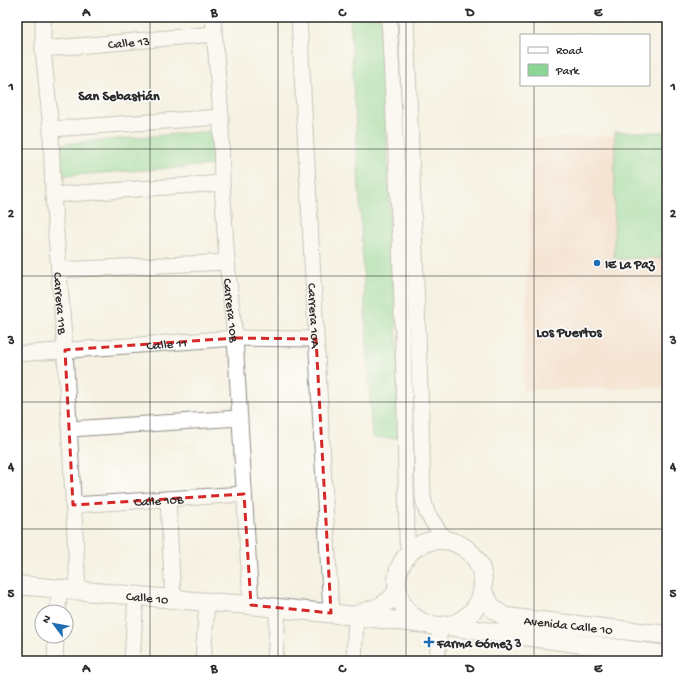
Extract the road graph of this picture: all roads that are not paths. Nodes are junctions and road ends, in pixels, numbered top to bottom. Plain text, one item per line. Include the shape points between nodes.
1 (43, 17) edge
2 (213, 17) edge
3 (299, 17) edge
4 (390, 17) edge
5 (406, 17) edge
6 (214, 34) junction
7 (43, 49) junction
8 (220, 117) junction
9 (51, 129) junction
10 (222, 183) junction
11 (53, 195) junction
12 (227, 262) junction
13 (59, 270) junction
14 (235, 338) junction
15 (316, 339) junction
16 (65, 350) junction
17 (17, 354) edge
18 (421, 414) junction
19 (406, 415) junction
20 (239, 418) junction
21 (70, 429) junction
22 (244, 494) junction
23 (168, 499) junction
24 (73, 505) junction
25 (447, 539) junction
26 (409, 552) junction
27 (17, 585) edge
28 (59, 588) junction
29 (78, 590) junction
30 (397, 592) junction
31 (482, 592) junction
32 (136, 596) junction
33 (173, 599) junction
34 (207, 602) junction
35 (58, 604) edge
36 (251, 604) junction
37 (278, 608) junction
38 (330, 613) junction
39 (356, 616) junction
40 (437, 625) junction
41 (667, 635) edge
42 (56, 644) edge
43 (667, 655) edge
44 (55, 661) edge
45 (132, 661) edge
46 (203, 661) edge
47 (275, 661) edge
48 (354, 661) edge
49 (437, 661) edge

1 - 7 street, Carrera 11B
2 - 6 street, Carrera 10B
3 - 15 street, Carrera 10A
4 - 19 street
5 - 18 street
6 - 7 street, Calle 13
6 - 8 street, Carrera 10B
7 - 9 street, Carrera 11B
8 - 9 street
8 - 10 street, Carrera 10B
9 - 11 street, Carrera 11B
10 - 11 street
10 - 12 street, Carrera 10B
11 - 13 street, Carrera 11B
12 - 13 street
12 - 14 street, Carrera 10B
13 - 16 street, Carrera 11B
14 - 15 street, Calle 11
14 - 16 street, Calle 11
14 - 20 street, Carrera 10B
15 - 38 street, Carrera 10A
16 - 17 street, Calle 11
16 - 21 street, Carrera 11B
18 - 19 street
18 - 25 street via 423,498 427,513
19 - 26 street
20 - 21 street
20 - 22 street, Carrera 10B
21 - 24 street, Carrera 11B
22 - 23 street, Calle 10B
22 - 36 street, Carrera 10B
23 - 24 street, Calle 10B
23 - 33 street
24 - 29 street, Carrera 11B
25 - 26 street via 433,539
25 - 31 street via 461,544 476,558 483,578
26 - 30 street via 400,564 396,578
27 - 28 street, Calle 10
28 - 29 street, Calle 10
28 - 35 street
29 - 32 street, Calle 10
30 - 39 street, Avenida Calle 10 via 381,606
30 - 40 street via 402,606 412,617
31 - 40 street via 478,604 470,614 459,622
31 - 41 street, Avenida Calle 10 via 493,609 505,617
32 - 33 street, Calle 10
32 - 45 street
33 - 34 street, Calle 10
34 - 36 street, Calle 10
34 - 46 street
36 - 37 street, Calle 10
37 - 38 street, Avenida Calle 10
37 - 47 street
38 - 39 street, Avenida Calle 10
39 - 40 street, Avenida Calle 10
39 - 48 street
40 - 43 street, Avenida Calle 10
40 - 49 street
42 - 44 street

